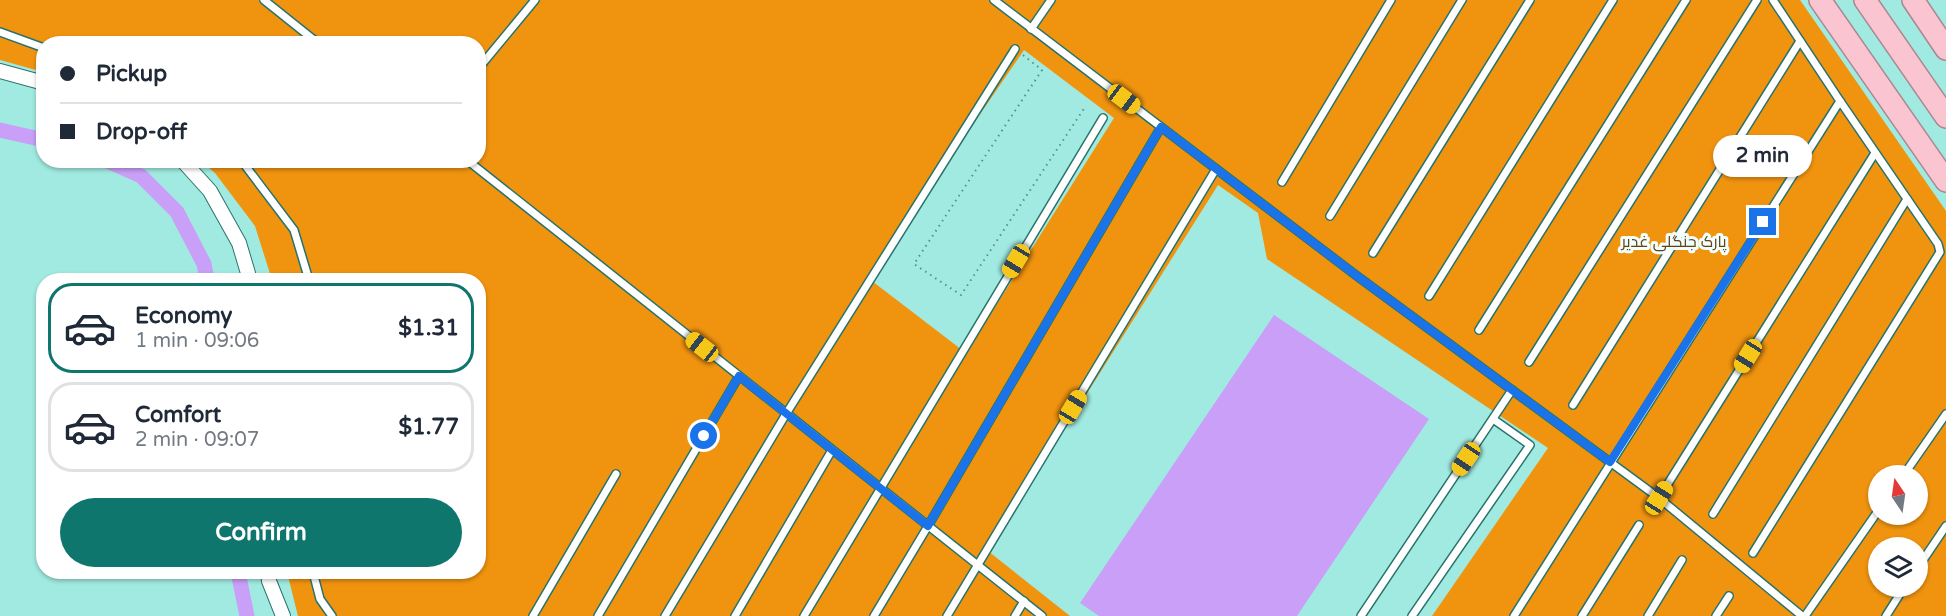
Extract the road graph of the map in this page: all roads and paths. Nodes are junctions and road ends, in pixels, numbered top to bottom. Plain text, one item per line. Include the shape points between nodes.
1 (264, 0) edge
2 (534, 0) edge
3 (994, 0) edge
4 (1051, 0) edge
5 (1391, 0) edge
6 (1461, 0) edge
7 (1530, 0) edge
8 (1613, 0) edge
9 (1686, 0) edge
10 (1756, 0) edge
11 (1773, 0) edge
12 (1820, 0) edge
13 (1865, 0) edge
14 (1913, 0) edge
15 (1031, 28) junction
16 (0, 32) edge
17 (309, 36) edge
18 (1800, 41) junction
19 (36, 45) edge
20 (1015, 49) joint
21 (1946, 49) edge
22 (486, 59) edge
23 (0, 71) edge
24 (36, 81) edge
25 (1840, 101) junction
26 (1085, 107) dead end
27 (1946, 117) edge
28 (1103, 118) dead end
29 (1161, 127) junction
30 (1875, 153) junction
31 (189, 168) edge
32 (247, 168) edge
33 (477, 168) edge
34 (1216, 169) junction
35 (1946, 181) edge
36 (1282, 182) dead end
37 (1907, 199) junction
38 (1330, 216) dead end
39 (1374, 253) dead end
40 (248, 273) edge
41 (307, 273) edge
42 (1429, 296) dead end
43 (1479, 330) dead end
44 (1530, 362) dead end
45 (739, 376) junction
46 (1512, 390) junction
47 (1573, 405) dead end
48 (786, 414) junction
49 (1946, 414) edge
50 (1493, 419) junction
51 (832, 450) junction
52 (1610, 462) junction
53 (1911, 465) edge
54 (616, 474) dead end
55 (880, 488) junction
56 (1659, 498) junction
57 (1713, 514) dead end
58 (1639, 525) dead end
59 (1868, 525) edge
60 (1946, 525) edge
61 (928, 526) junction
62 (1928, 552) edge
63 (1753, 553) dead end
64 (1682, 560) dead end
65 (978, 565) junction
66 (269, 579) edge
67 (315, 579) edge
68 (1728, 596) dead end
69 (1898, 597) edge
70 (1024, 601) junction
71 (283, 616) edge
72 (332, 616) edge
73 (533, 616) edge
74 (598, 616) edge
75 (665, 616) edge
76 (735, 616) edge
77 (804, 616) edge
78 (874, 616) edge
79 (948, 616) edge
80 (1015, 616) edge
81 (1042, 616) edge
82 (1361, 616) edge
83 (1412, 616) edge
84 (1514, 616) edge
85 (1582, 616) edge
86 (1648, 616) edge
87 (1716, 616) edge
88 (1804, 616) edge
89 (1886, 616) edge

1 - 17 lane
2 - 22 lane
3 - 15 lane
4 - 15 lane
5 - 36 lane
6 - 38 lane
7 - 39 lane
8 - 42 lane
9 - 43 lane
10 - 44 lane
11 - 18 lane
12 - 35 highway
13 - 27 highway
14 - 21 highway
15 - 29 lane
16 - 19 lane
18 - 25 lane
18 - 47 lane
20 - 26 path via 1042,70 914,264 962,295
20 - 48 lane
23 - 24 street
25 - 30 lane
25 - 52 lane
28 - 55 lane
29 - 34 lane
29 - 61 lane
30 - 37 lane
30 - 56 lane
31 - 40 street via 210,191 239,243
32 - 41 lane via 294,230
33 - 45 lane
34 - 46 lane
34 - 65 lane
37 - 57 lane
37 - 63 lane via 1940,252
45 - 48 lane
45 - 74 lane
46 - 50 lane
46 - 52 lane
48 - 51 lane
48 - 75 lane
49 - 53 lane
50 - 82 lane
50 - 83 lane via 1530,445
51 - 55 lane
51 - 76 lane
52 - 56 lane
52 - 84 lane
54 - 73 lane
55 - 61 lane
55 - 77 lane
56 - 88 lane
58 - 85 lane
59 - 88 lane
60 - 62 lane
61 - 65 lane
61 - 78 lane
64 - 86 lane
65 - 70 lane
65 - 79 lane
66 - 71 street
67 - 72 lane via 320,598
68 - 87 lane
69 - 89 lane
70 - 80 lane
70 - 81 lane

